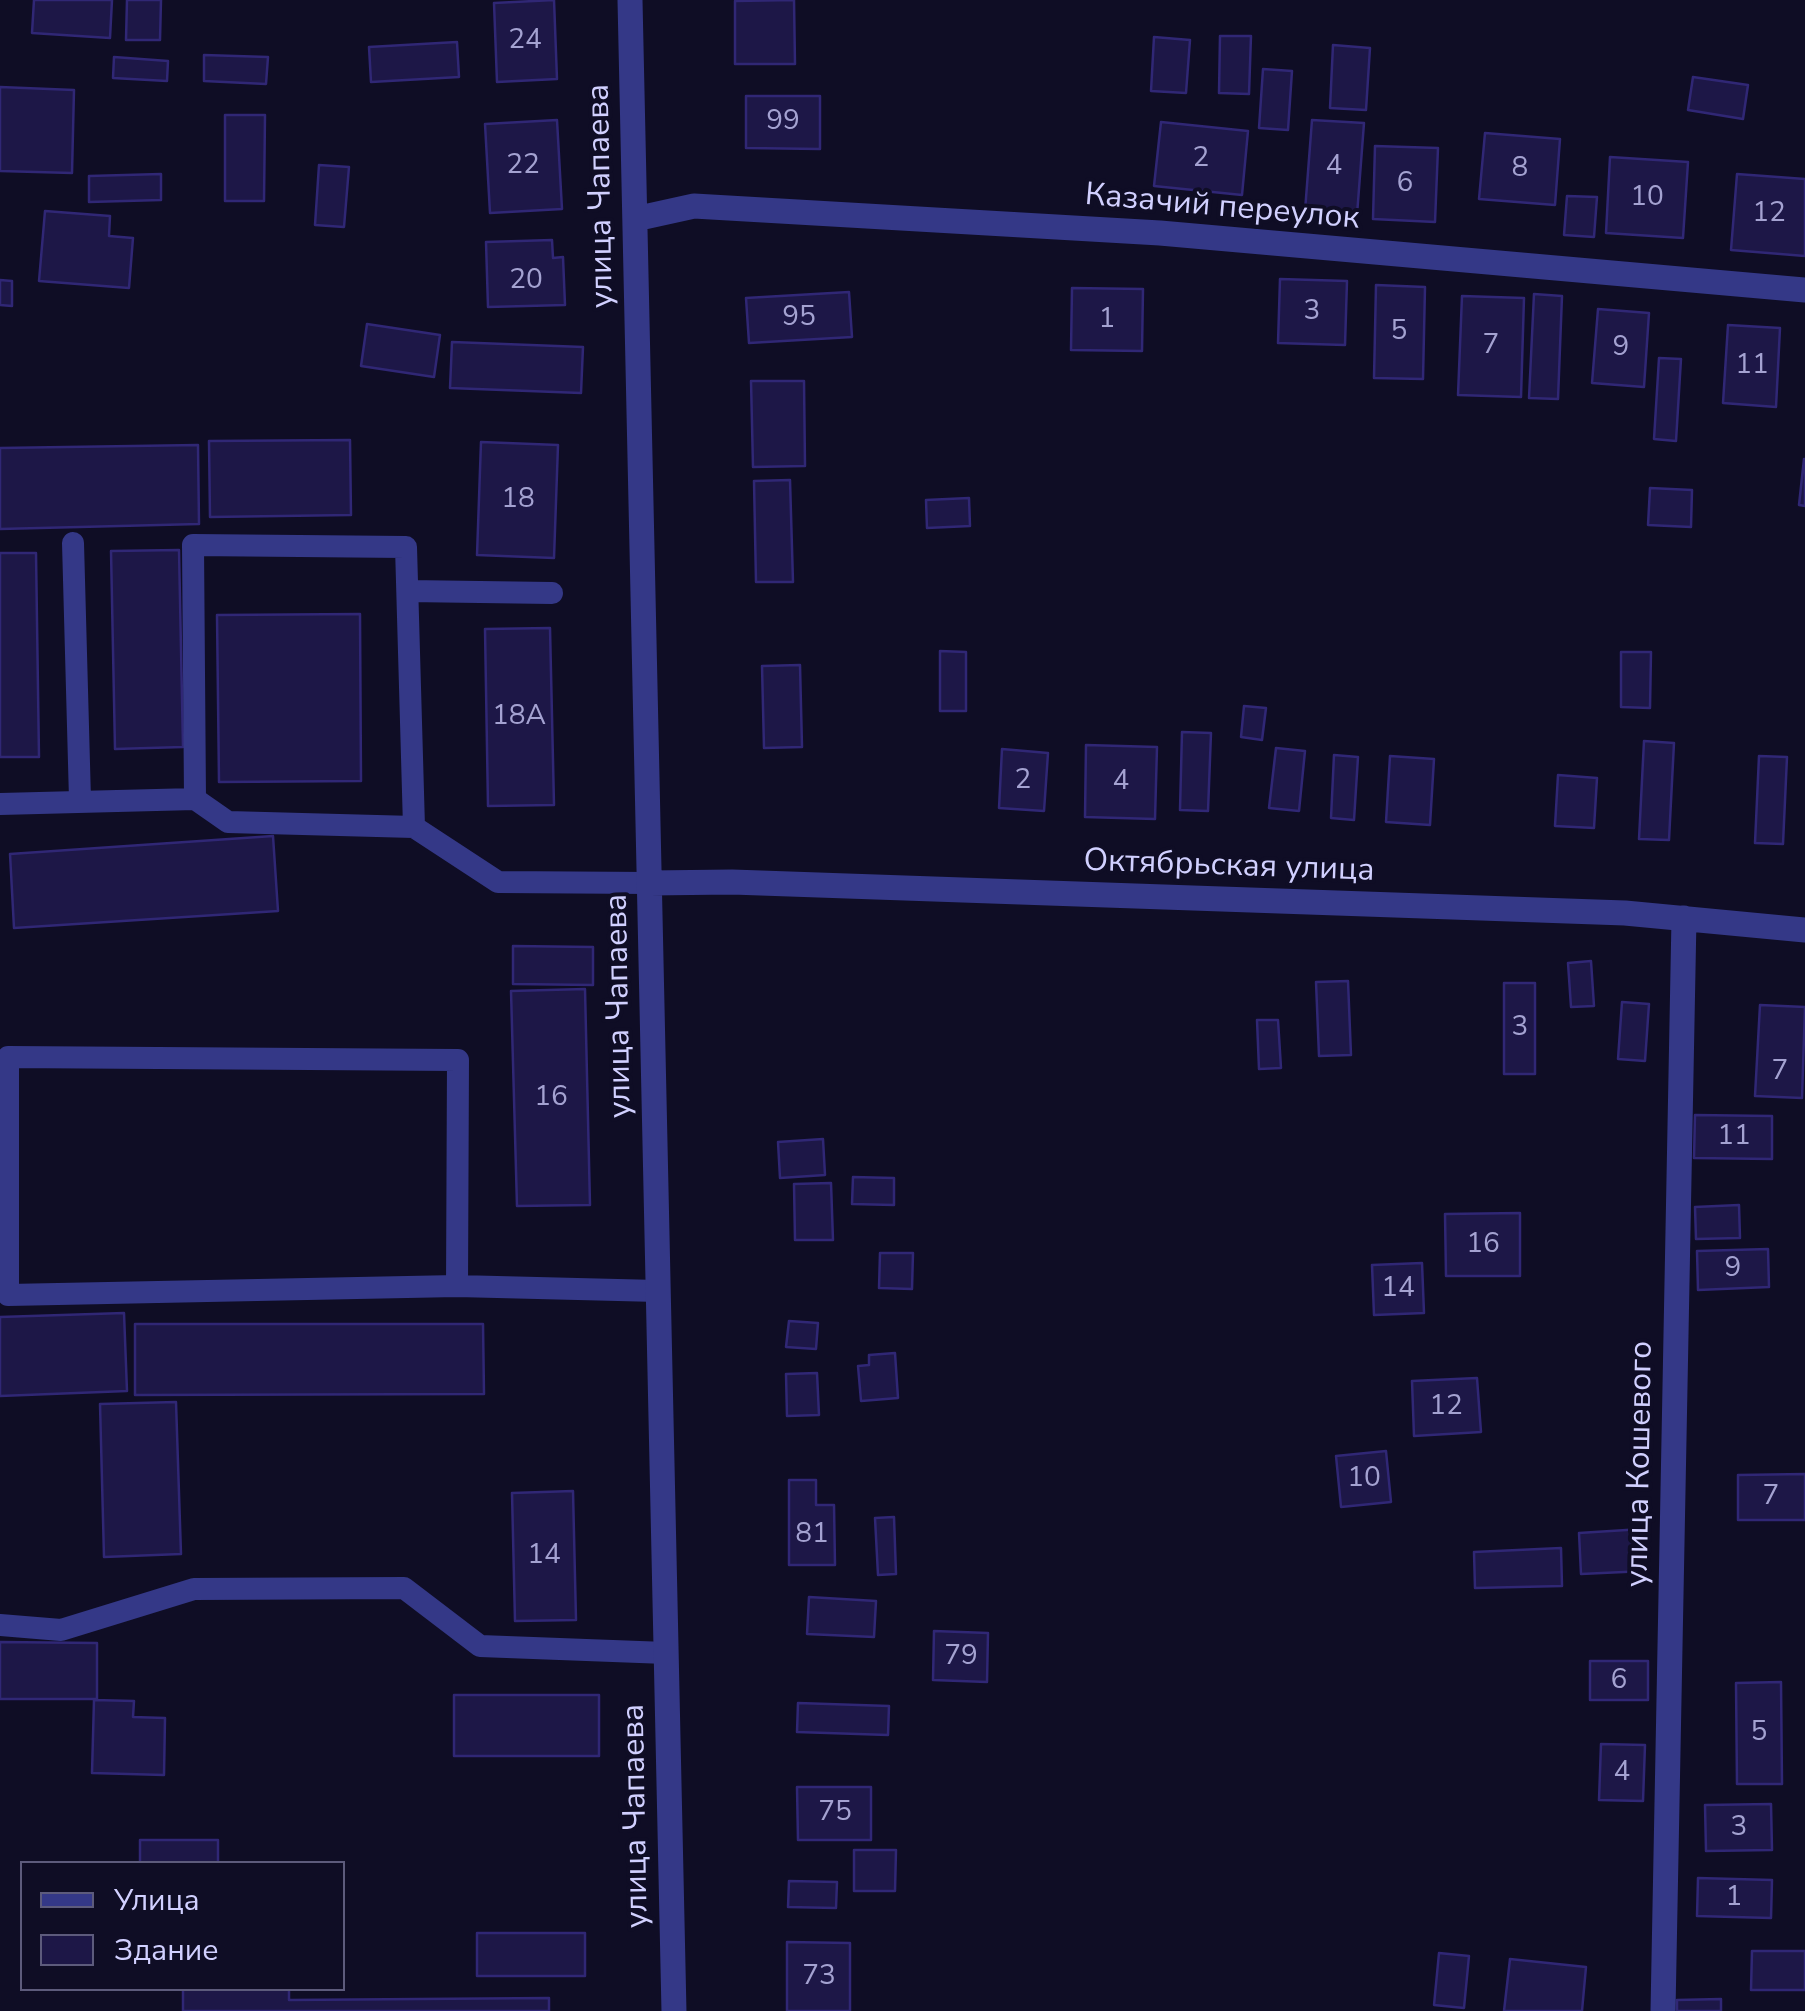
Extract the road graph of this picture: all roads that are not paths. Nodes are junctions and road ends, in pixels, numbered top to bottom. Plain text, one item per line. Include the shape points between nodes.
1 (630, 0) edge
2 (635, 219) junction
3 (1805, 290) edge
4 (73, 544) dead end
5 (408, 591) junction
6 (552, 593) dead end
7 (195, 799) junction
8 (80, 800) junction
9 (0, 804) edge
10 (414, 827) junction
11 (650, 884) junction
12 (1684, 918) junction
13 (1805, 930) edge
14 (457, 1286) junction
15 (658, 1291) junction
16 (0, 1625) edge
17 (666, 1653) junction
18 (674, 2011) edge
19 (1664, 2011) edge

1 - 2 street, улица Чапаева
2 - 3 street, Казачий переулок via 694,206 1160,233
2 - 11 street, улица Чапаева
4 - 8 lane
5 - 6 lane
5 - 7 lane via 406,547 193,545
5 - 10 lane
7 - 8 lane
7 - 10 lane via 228,822
8 - 9 lane
10 - 11 lane via 498,882
11 - 12 street, Октябрьская улица
11 - 15 street, улица Чапаева
12 - 13 street, Октябрьская улица
12 - 19 street, улица Кошевого
14 - 14 lane via 8,1295 8,1057 458,1060
14 - 15 lane
15 - 17 street, улица Чапаева
16 - 17 lane via 60,1630 194,1590 404,1588 480,1646
17 - 18 street, улица Чапаева

